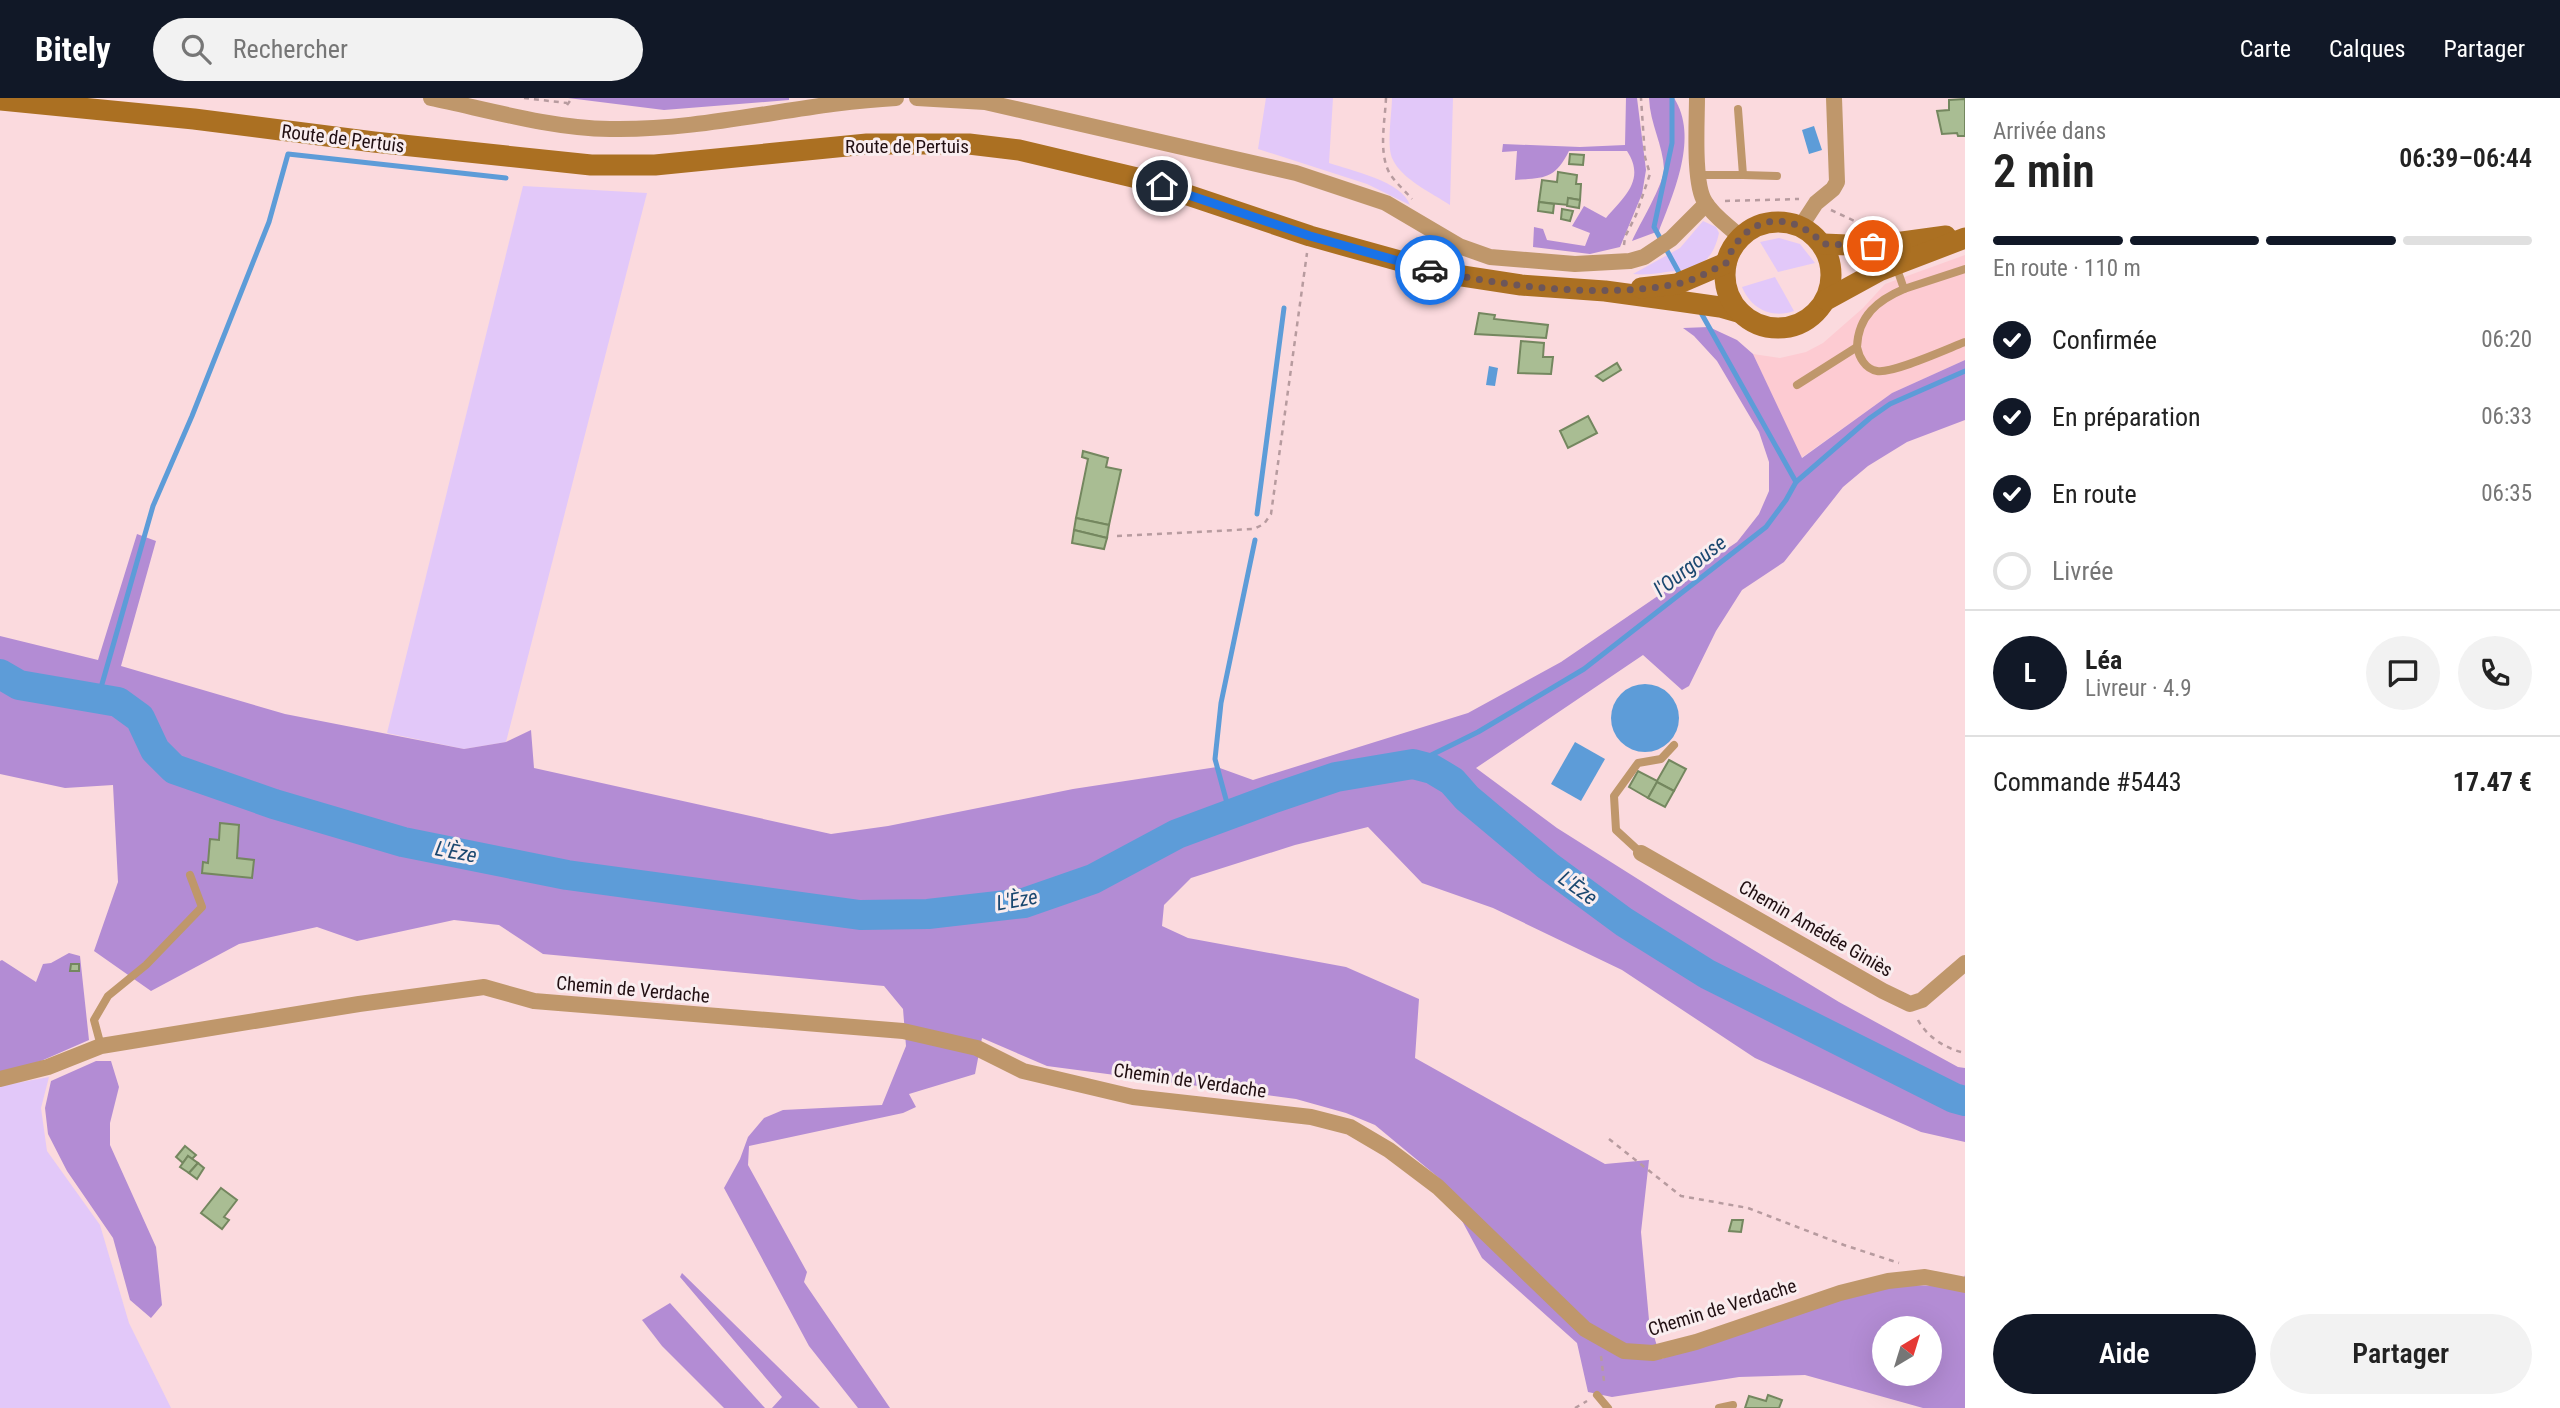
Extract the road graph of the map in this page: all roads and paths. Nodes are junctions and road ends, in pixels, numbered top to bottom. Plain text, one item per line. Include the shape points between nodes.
1 (80, 98) edge
2 (431, 98) edge
3 (524, 98) edge
4 (896, 98) edge
5 (917, 98) edge
6 (1386, 98) edge
7 (1641, 98) edge
8 (1697, 98) edge
9 (1834, 98) edge
10 (0, 100) edge
11 (567, 103) dead end
12 (1738, 109) dead end
13 (194, 118) junction
14 (1699, 175) junction
15 (1743, 175) junction
16 (1777, 176) dead end
17 (1816, 203) junction
18 (1711, 209) junction
19 (1428, 226) junction
20 (1801, 226) junction
21 (1310, 236) junction
22 (1965, 236) edge
23 (1740, 237) junction
24 (1823, 244) junction
25 (1621, 262) junction
26 (1726, 263) junction
27 (1896, 265) junction
28 (1965, 269) edge
29 (1904, 289) junction
30 (1605, 291) junction
31 (1826, 300) junction
32 (1741, 313) junction
33 (1965, 342) edge
34 (1857, 347) junction
35 (1797, 385) dead end
36 (1117, 536) dead end
37 (1674, 745) dead end
38 (1642, 853) joint
39 (190, 875) dead end
40 (1965, 963) edge
41 (1910, 1004) junction
42 (101, 1046) junction
43 (1965, 1053) edge
44 (0, 1079) edge
45 (1609, 1139) dead end
46 (1905, 1265) dead end
47 (1965, 1285) edge
48 (1599, 1337) junction
49 (1597, 1395) junction
50 (1733, 1405) dead end
51 (1575, 1408) edge
52 (1608, 1408) edge
53 (1719, 1408) edge

1 - 13 main road, Route de Pertuis
2 - 4 street via 561,125 621,129
3 - 11 path
5 - 19 street via 985,102 1296,173 1373,197
6 - 19 path via 1386,166
7 - 25 path via 1650,174 1625,237
8 - 14 street
9 - 17 street via 1837,182
10 - 13 main road, Route de Pertuis
12 - 15 lane
13 - 21 main road, Route de Pertuis via 591,165 667,164 867,144 969,144 1020,150 1137,178
14 - 15 lane
14 - 18 street via 1702,198
15 - 16 lane
17 - 18 path via 1810,199 1725,201
17 - 20 street
18 - 23 street
18 - 25 street via 1644,257
19 - 25 street via 1459,247 1490,257 1575,264
20 - 23 main road via 1763,223
20 - 24 main road
21 - 30 main road, Route de Pertuis via 1443,272 1521,285
21 - 36 path via 1271,514 1254,529
22 - 24 main road via 1873,246
22 - 27 main road
23 - 26 main road
24 - 31 main road via 1832,272
26 - 30 main road, Route de Pertuis via 1677,284
26 - 32 main road via 1730,299
27 - 29 lane
27 - 31 main road
28 - 29 lane
29 - 34 lane via 1867,314
30 - 32 main road, Route de Pertuis
31 - 32 main road via 1815,314 1786,328 1754,323
33 - 34 lane via 1885,372 1869,368
34 - 35 lane
37 - 38 lane via 1661,759 1638,763 1614,796 1616,830
38 - 41 street, Chemin Amédée Giniès
39 - 42 lane via 202,907 146,965 108,996 94,1020
40 - 41 street via 1922,1000
41 - 43 path via 1922,1028 1949,1050
42 - 44 street, Chemin de Verdache via 48,1067
42 - 48 street, Chemin de Verdache via 484,987 534,1001 903,1031 977,1048 1023,1072 1133,1097 1311,1117 1350,1127 1438,1187 1585,1329
45 - 46 path via 1681,1196 1748,1208
47 - 48 street, Chemin de Verdache via 1925,1277 1888,1281 1653,1353 1624,1351
48 - 49 path via 1604,1381
49 - 51 path
49 - 52 lane
50 - 53 lane

